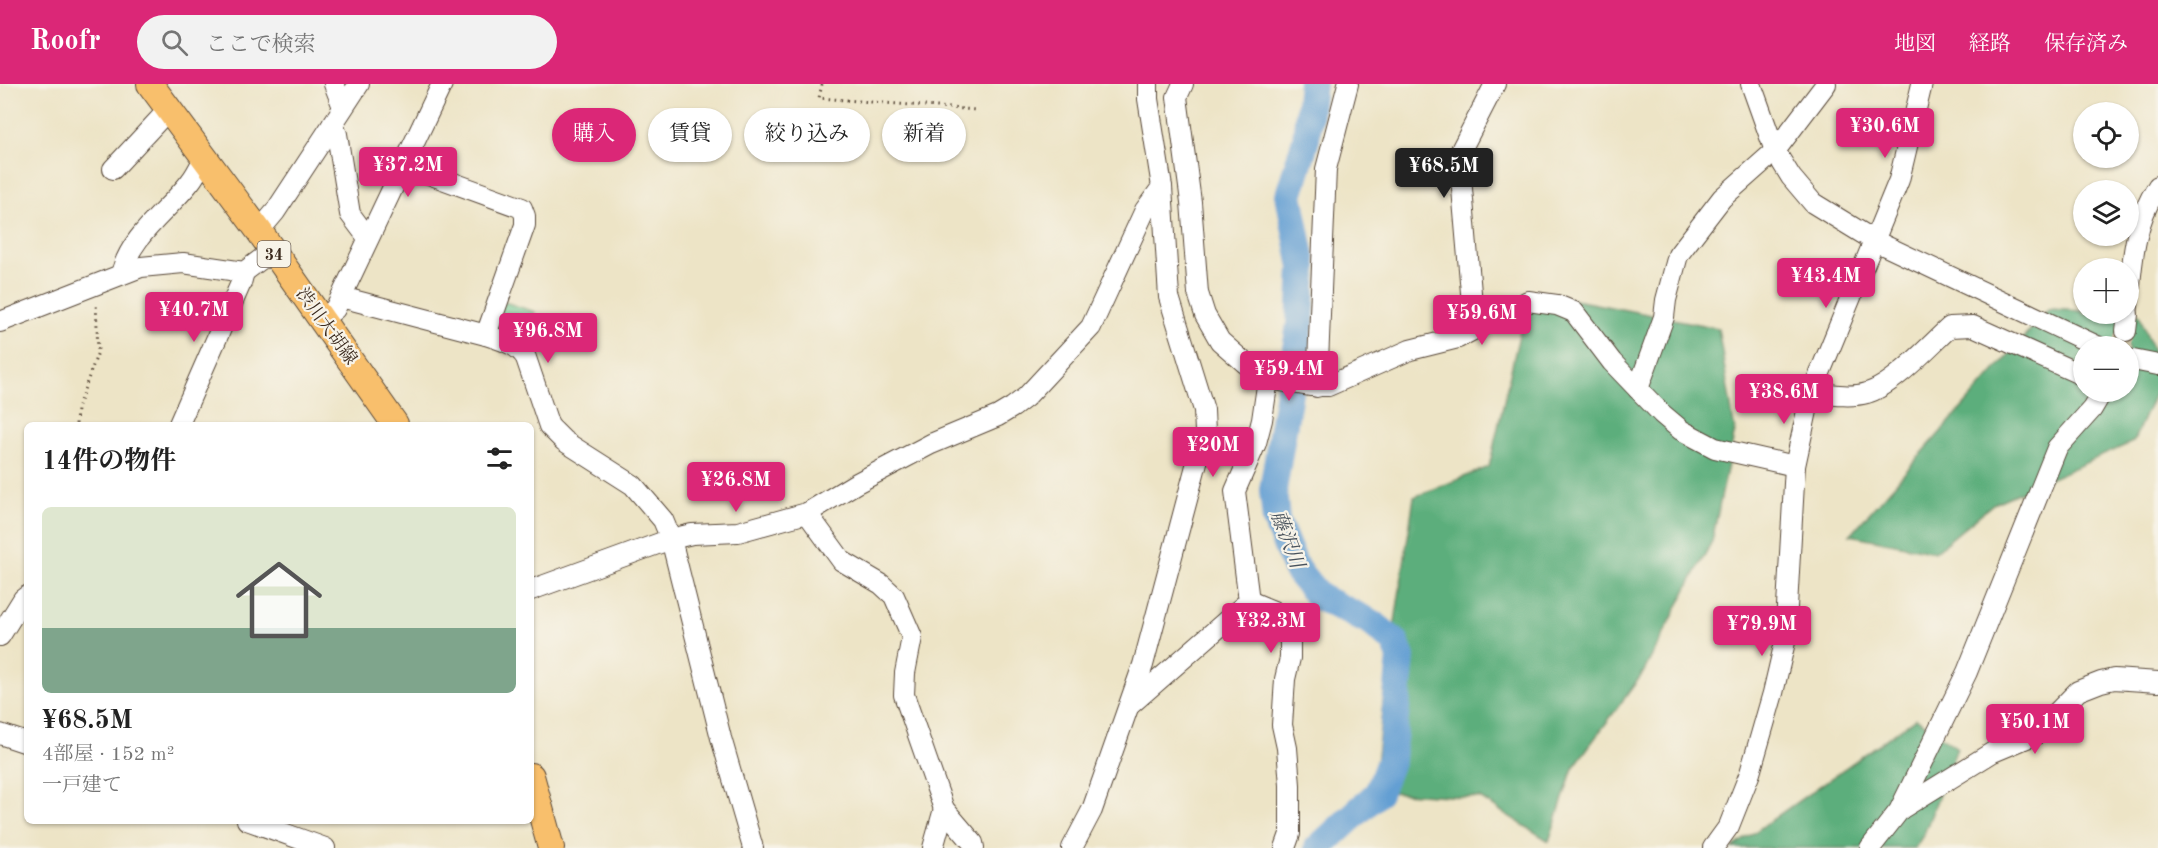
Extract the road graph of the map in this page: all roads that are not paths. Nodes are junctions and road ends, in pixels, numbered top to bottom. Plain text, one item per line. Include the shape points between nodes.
1 (150, 84) edge
2 (334, 84) edge
3 (359, 84) edge
4 (442, 84) edge
5 (1148, 84) edge
6 (1183, 84) edge
7 (1348, 84) edge
8 (1495, 84) edge
9 (1751, 84) edge
10 (1826, 84) edge
11 (1922, 84) edge
12 (343, 107) junction
13 (169, 110) junction
14 (332, 125) junction
15 (1774, 151) junction
16 (204, 158) junction
17 (404, 165) junction
18 (112, 169) dead end
19 (2158, 186) edge
20 (1162, 187) junction
21 (368, 238) junction
22 (265, 241) junction
23 (1875, 241) junction
24 (2133, 258) edge
25 (244, 272) junction
26 (120, 274) junction
27 (341, 297) junction
28 (322, 319) junction
29 (0, 322) edge
30 (1481, 326) junction
31 (486, 335) junction
32 (2076, 336) edge
33 (2139, 361) edge
34 (2158, 365) edge
35 (2073, 371) edge
36 (1271, 380) junction
37 (1313, 386) junction
38 (1638, 389) junction
39 (1812, 392) junction
40 (2096, 402) edge
41 (180, 422) edge
42 (394, 422) edge
43 (1795, 466) junction
44 (807, 513) junction
45 (671, 538) junction
46 (534, 589) edge
47 (24, 598) edge
48 (1249, 601) junction
49 (0, 636) edge
50 (2158, 682) edge
51 (1128, 706) junction
52 (0, 734) edge
53 (24, 742) edge
54 (534, 787) edge
55 (944, 809) junction
56 (1899, 811) junction
57 (256, 824) edge
58 (279, 834) edge
59 (325, 848) edge
60 (551, 848) edge
61 (753, 848) edge
62 (933, 848) edge
63 (974, 848) edge
64 (1072, 848) edge
65 (1285, 848) edge
66 (1713, 848) edge
67 (1870, 848) edge

1 - 13 main road, 渋川大胡線 / 34
2 - 12 street
3 - 12 street
4 - 17 street
5 - 20 street
6 - 36 street via 1177,97 1198,293 1220,341
7 - 37 street via 1326,169
8 - 30 street via 1459,154 1472,304
9 - 15 street
10 - 15 street
11 - 23 street via 1899,180
12 - 14 street
13 - 16 main road, 渋川大胡線 / 34
13 - 18 street
14 - 21 street via 337,134 350,214
14 - 22 street via 275,212
15 - 23 street via 1814,203
15 - 38 street via 1722,198 1678,255 1664,317
16 - 22 main road, 渋川大胡線 / 34
16 - 26 street via 191,181 132,246
17 - 21 street
17 - 31 street via 522,208 525,225
19 - 24 street via 2146,204
20 - 44 street via 1145,210 1091,327 1026,397 998,417 931,444
20 - 51 street via 1169,297 1204,410 1205,432 1143,665
21 - 27 street
22 - 25 street
22 - 28 main road, 渋川大胡線 / 34
23 - 32 street
23 - 39 street
25 - 26 street via 170,263
25 - 41 street
26 - 29 street
27 - 28 street via 335,309
27 - 31 street
28 - 42 main road, 渋川大胡線 / 34
30 - 37 street via 1458,338 1410,350 1328,387
30 - 38 street via 1528,301 1557,305 1574,312
31 - 45 street via 508,342 523,353 549,426 564,441 633,485 663,520
33 - 34 street
35 - 39 street via 1973,326 1950,327 1874,390 1856,395
36 - 37 street
36 - 48 street via 1256,443 1235,491
38 - 43 street via 1662,414 1715,448
39 - 43 street
40 - 56 street via 2057,448 1967,672
43 - 66 street via 1785,642 1750,773 1729,825
44 - 45 street via 738,532
44 - 55 street via 842,561 894,596 912,637 904,695
45 - 46 street
45 - 61 street
47 - 49 street
48 - 51 street
48 - 65 street via 1273,611 1286,628 1290,642 1282,725 1290,784 1290,834
50 - 56 street via 2114,679 2078,691 2036,734 1993,752
51 - 64 street via 1092,810
52 - 53 street
54 - 60 main road
55 - 62 street
55 - 63 street
56 - 67 street
57 - 58 street
58 - 59 street

